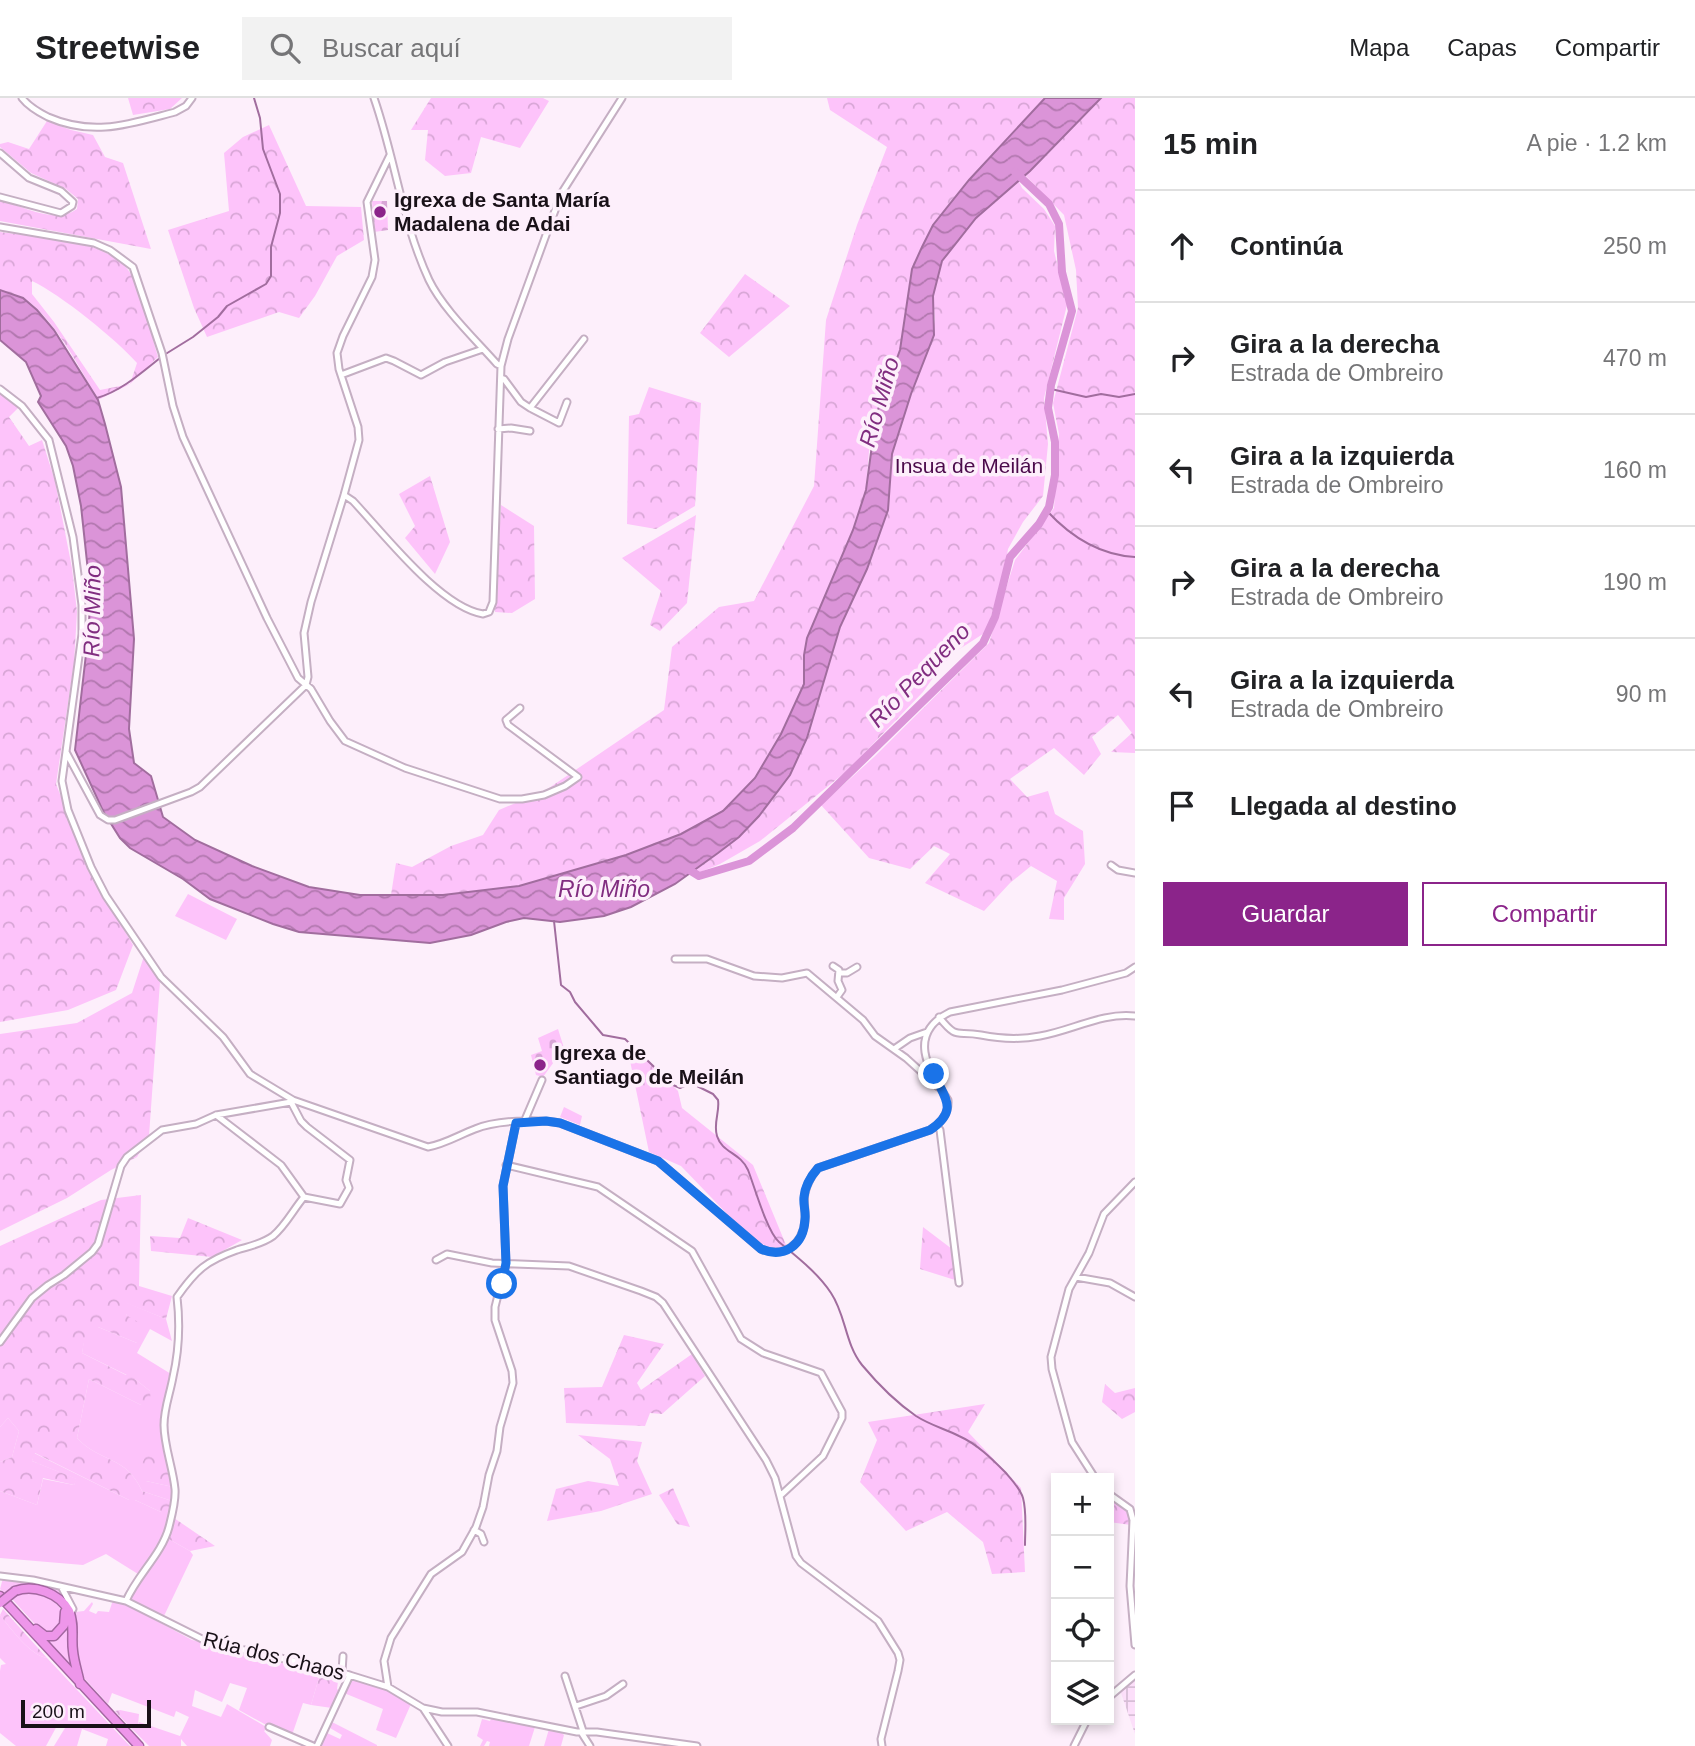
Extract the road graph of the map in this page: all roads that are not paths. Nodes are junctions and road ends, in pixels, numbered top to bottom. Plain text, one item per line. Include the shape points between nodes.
1 (22, 98) edge
2 (192, 98) edge
3 (374, 98) edge
4 (622, 98) edge
5 (0, 153) edge
6 (391, 159) junction
7 (0, 197) edge
8 (0, 227) edge
9 (584, 339) dead end
10 (484, 349) junction
11 (501, 363) junction
12 (341, 375) junction
13 (501, 378) junction
14 (0, 389) edge
15 (567, 402) dead end
16 (530, 408) junction
17 (498, 429) junction
18 (530, 430) dead end
19 (344, 495) junction
20 (306, 685) junction
21 (520, 708) dead end
22 (66, 752) junction
23 (1111, 864) dead end
24 (1135, 873) edge
25 (675, 959) dead end
26 (833, 966) dead end
27 (856, 967) dead end
28 (1135, 967) edge
29 (839, 973) junction
30 (837, 997) junction
31 (1135, 1016) edge
32 (939, 1017) junction
33 (927, 1031) junction
34 (894, 1049) junction
35 (541, 1080) dead end
36 (941, 1089) junction
37 (292, 1101) junction
38 (216, 1115) junction
39 (524, 1122) junction
40 (516, 1123) junction
41 (937, 1126) junction
42 (506, 1165) junction
43 (1135, 1182) edge
44 (304, 1197) junction
45 (436, 1260) dead end
46 (506, 1263) junction
47 (1076, 1277) junction
48 (959, 1283) dead end
49 (1135, 1297) edge
50 (0, 1342) edge
51 (1092, 1473) edge
52 (780, 1496) junction
53 (1114, 1498) edge
54 (474, 1530) junction
55 (484, 1542) dead end
56 (0, 1576) edge
57 (62, 1588) junction
58 (0, 1596) edge
59 (126, 1601) junction
60 (61, 1602) junction
61 (4, 1604) edge
62 (70, 1615) junction
63 (1135, 1645) edge
64 (343, 1656) dead end
65 (342, 1672) junction
66 (350, 1675) junction
67 (1135, 1675) edge
68 (565, 1676) dead end
69 (80, 1684) junction
70 (623, 1684) dead end
71 (388, 1686) junction
72 (1114, 1693) edge
73 (576, 1706) junction
74 (423, 1708) junction
75 (1084, 1725) edge
76 (269, 1727) dead end
77 (582, 1732) junction
78 (139, 1746) edge
79 (315, 1746) edge
80 (448, 1746) edge
81 (590, 1746) edge
82 (697, 1746) edge
83 (882, 1746) edge
84 (1074, 1746) edge

1 - 2 street via 41,114 82,129 175,112
3 - 6 street
4 - 11 street via 561,194
5 - 7 street via 29,178 61,191 73,202 61,213
6 - 10 street via 429,280
6 - 12 street via 367,202 375,260 372,277 342,335 337,353
8 - 20 street via 94,243 133,267 162,353 183,437 267,618
9 - 16 street
10 - 11 street
10 - 12 street via 421,375 386,359
11 - 13 street
12 - 19 street via 358,427
13 - 16 street
13 - 17 street
14 - 22 street via 22,406 49,440 73,537 82,634
15 - 16 street via 559,423
17 - 18 street
17 - 19 street via 493,602 489,612 467,610 446,596
19 - 20 street via 304,633
20 - 21 street via 345,741 405,768 500,799 544,795 578,777 508,725 506,720
20 - 22 street via 200,787 115,820 100,815
22 - 37 street via 62,781 68,810 106,896 161,977 223,1037 250,1074
23 - 24 street
25 - 30 street via 707,959 754,976 782,978 807,973
26 - 29 street
27 - 29 street
28 - 32 street via 1100,980
29 - 30 street via 842,990
30 - 34 street
31 - 32 street via 1119,1014 1040,1037 1005,1040 959,1035
32 - 33 street
33 - 34 street
33 - 36 street via 923,1051
34 - 36 street
35 - 39 street
36 - 41 street via 949,1108
37 - 38 street
37 - 40 street via 428,1147 478,1127
37 - 44 street via 301,1121 351,1160 346,1180 349,1188 340,1203
38 - 44 street via 281,1165
38 - 50 street via 196,1125 162,1130 127,1157 98,1244 32,1298
39 - 40 street
39 - 41 street via 560,1123 658,1161 761,1249 779,1254 788,1251 800,1236 806,1218 804,1195 818,1168
40 - 42 street
41 - 48 street
42 - 46 street
42 - 52 street via 598,1186 692,1251 741,1339 763,1353 821,1373 842,1418 823,1456
43 - 47 street via 1104,1214
44 - 59 street via 272,1237 216,1258 193,1274 177,1297 177,1350 164,1428 174,1505 159,1550
45 - 46 street via 447,1254
46 - 52 street via 569,1266 656,1297 675,1318 766,1460
46 - 54 street via 495,1320 513,1383
47 - 49 street via 1110,1283
47 - 51 street via 1051,1362 1072,1442
52 - 83 street via 801,1563 878,1621 898,1653
53 - 63 street via 1130,1509 1133,1520 1130,1586
54 - 55 street
54 - 71 street via 462,1552 431,1574 391,1638 384,1661
56 - 57 street, Rúa dos Chaos
57 - 59 street, Rúa dos Chaos
57 - 62 street via 73,1609
58 - 61 highway
59 - 65 street, Rúa dos Chaos via 208,1642
60 - 61 highway, bridge via 34,1589 15,1591
60 - 61 highway via 64,1625 49,1637
60 - 62 highway
61 - 69 highway
62 - 69 highway
64 - 65 street
65 - 66 street, Rúa dos Chaos
66 - 71 street, Rúa dos Chaos
66 - 79 street
67 - 72 street
68 - 73 street
69 - 78 highway
70 - 73 street via 606,1696
71 - 74 street, Rúa dos Chaos
73 - 77 street
74 - 77 street via 477,1712
74 - 80 street
75 - 84 street
76 - 79 street
77 - 81 street
77 - 82 street

